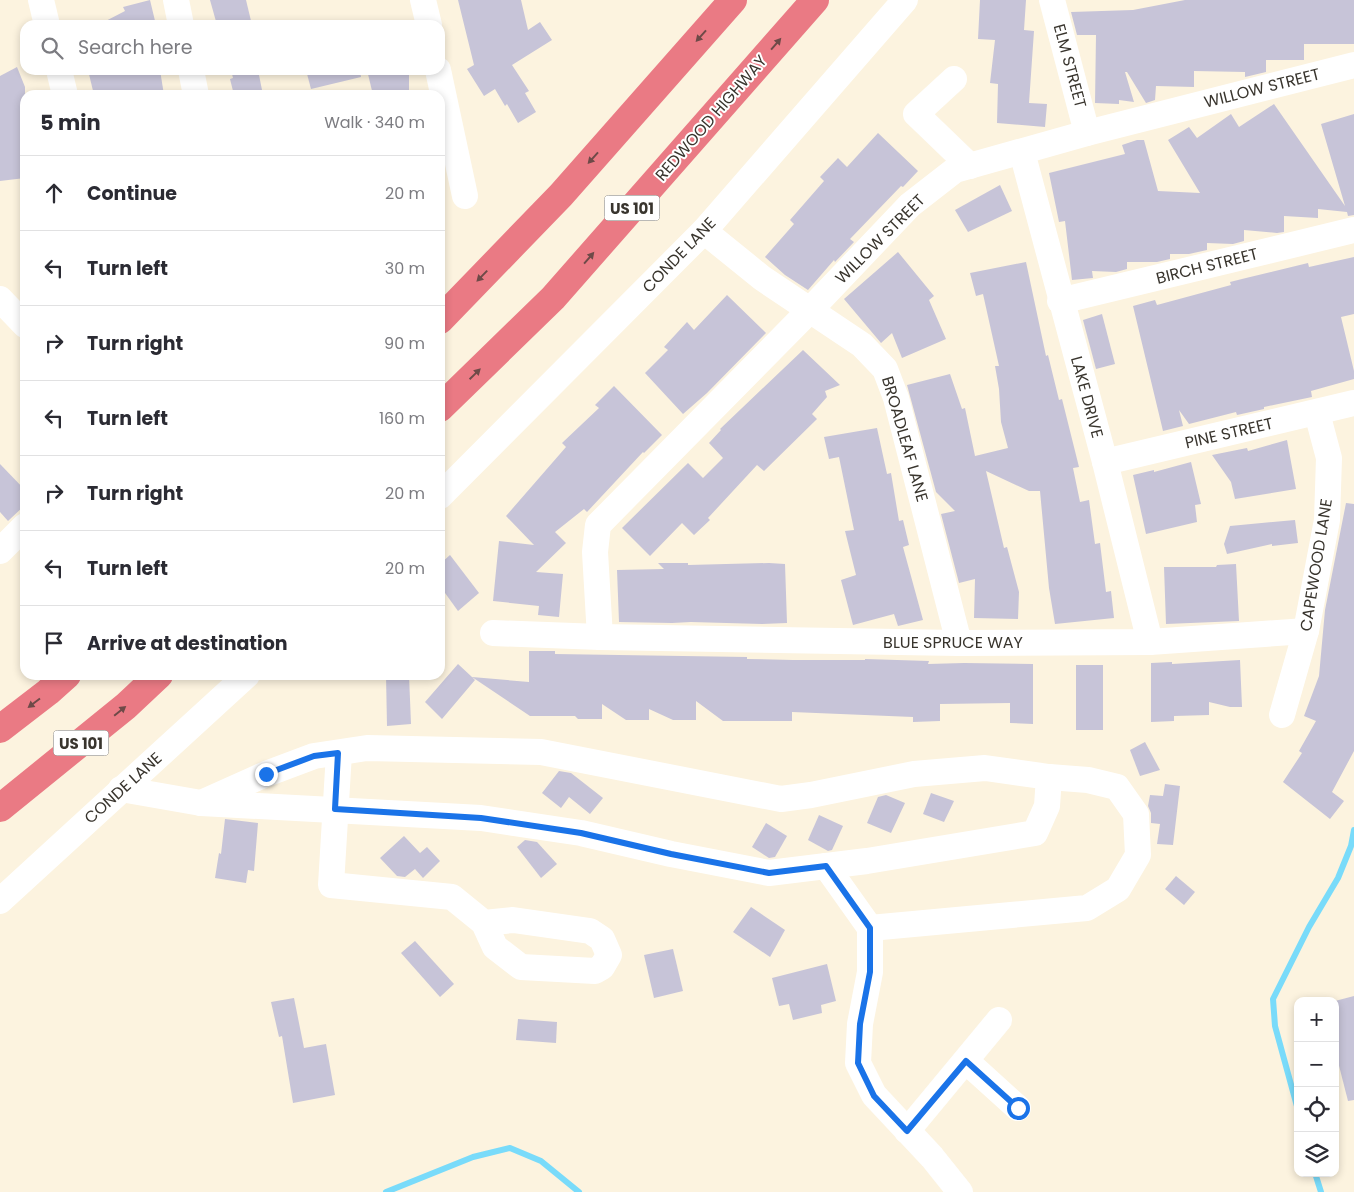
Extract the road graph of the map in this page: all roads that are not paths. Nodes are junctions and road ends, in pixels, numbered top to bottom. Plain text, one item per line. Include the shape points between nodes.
1 (40, 0) edge
2 (176, 0) edge
3 (423, 0) edge
4 (733, 0) edge
5 (815, 0) edge
6 (905, 0) edge
7 (1052, 0) edge
8 (46, 20) edge
9 (180, 20) edge
10 (427, 20) edge
11 (1354, 64) edge
12 (60, 75) edge
13 (192, 75) edge
14 (439, 75) edge
15 (954, 79) dead end
16 (64, 90) edge
17 (195, 90) edge
18 (442, 90) edge
19 (445, 103) edge
20 (1087, 133) junction
21 (1022, 152) junction
22 (970, 166) junction
23 (465, 196) dead end
24 (1354, 230) edge
25 (704, 231) junction
26 (0, 299) edge
27 (1060, 301) junction
28 (810, 310) junction
29 (445, 315) edge
30 (20, 320) edge
31 (445, 403) edge
32 (1354, 404) edge
33 (1317, 413) junction
34 (1105, 462) junction
35 (445, 491) edge
36 (20, 531) edge
37 (0, 551) edge
38 (1306, 631) junction
39 (493, 633) dead end
40 (600, 637) junction
41 (1150, 642) junction
42 (959, 643) junction
43 (61, 680) edge
44 (154, 680) edge
45 (241, 680) edge
46 (1282, 715) dead end
47 (0, 729) edge
48 (338, 753) junction
49 (41, 776) junction
50 (1049, 777) junction
51 (121, 789) junction
52 (201, 804) junction
53 (0, 808) edge
54 (335, 809) junction
55 (0, 813) edge
56 (826, 866) junction
57 (0, 901) edge
58 (484, 923) dead end
59 (870, 928) junction
60 (999, 1020) dead end
61 (966, 1061) junction
62 (1018, 1108) dead end
63 (907, 1131) junction
64 (960, 1192) edge

1 - 8 street
2 - 9 street
3 - 10 street
4 -> 29 highway via 561,195
31 -> 5 highway, REDWOOD HIGHWAY / US 101 via 553,298
6 - 25 street, CONDE LANE
7 - 20 street, ELM STREET
11 - 20 street, WILLOW STREET
12 - 16 street
13 - 17 street
14 - 18 street
15 - 22 street via 916,114
19 - 23 street
20 - 21 street, WILLOW STREET
21 - 22 street, WILLOW STREET
21 - 27 street, LAKE DRIVE
22 - 28 street, WILLOW STREET via 955,170 910,205
24 - 27 street, BIRCH STREET
25 - 28 street, BROADLEAF LANE via 762,278
25 - 35 street, CONDE LANE
26 - 30 street
27 - 34 street, LAKE DRIVE
28 - 40 street, WILLOW STREET via 598,525 595,552
28 - 42 street, BROADLEAF LANE via 862,344 884,369 896,398
32 - 33 street, PINE STREET
33 - 34 street, PINE STREET
33 - 38 street, CAPEWOOD LANE via 1330,458 1327,520
34 - 41 street, LAKE DRIVE
36 - 37 street
38 - 41 street, BLUE SPRUCE WAY
38 - 46 street, CAPEWOOD LANE
39 - 40 street
40 - 42 street, BLUE SPRUCE WAY
41 - 42 street, BLUE SPRUCE WAY
43 -> 47 highway
49 -> 44 highway, US 101
45 - 51 street, CONDE LANE
48 - 50 street via 367,748 541,752 781,799 914,774 985,768
48 - 52 street via 314,756
48 - 54 street
49 - 53 highway, US 101
49 - 55 highway
50 - 56 street via 1047,806 1035,833
50 - 59 street via 1088,780 1117,787 1136,814 1138,855 1118,889 1087,908
51 - 52 street
51 - 57 street, CONDE LANE
52 - 54 street
54 - 56 street via 481,818 581,833 769,873
54 - 58 street via 331,885 452,897
56 - 59 street
59 - 63 street via 870,972 860,1024 858,1063 874,1096
60 - 61 street
61 - 62 street
61 - 63 street
63 - 64 street

